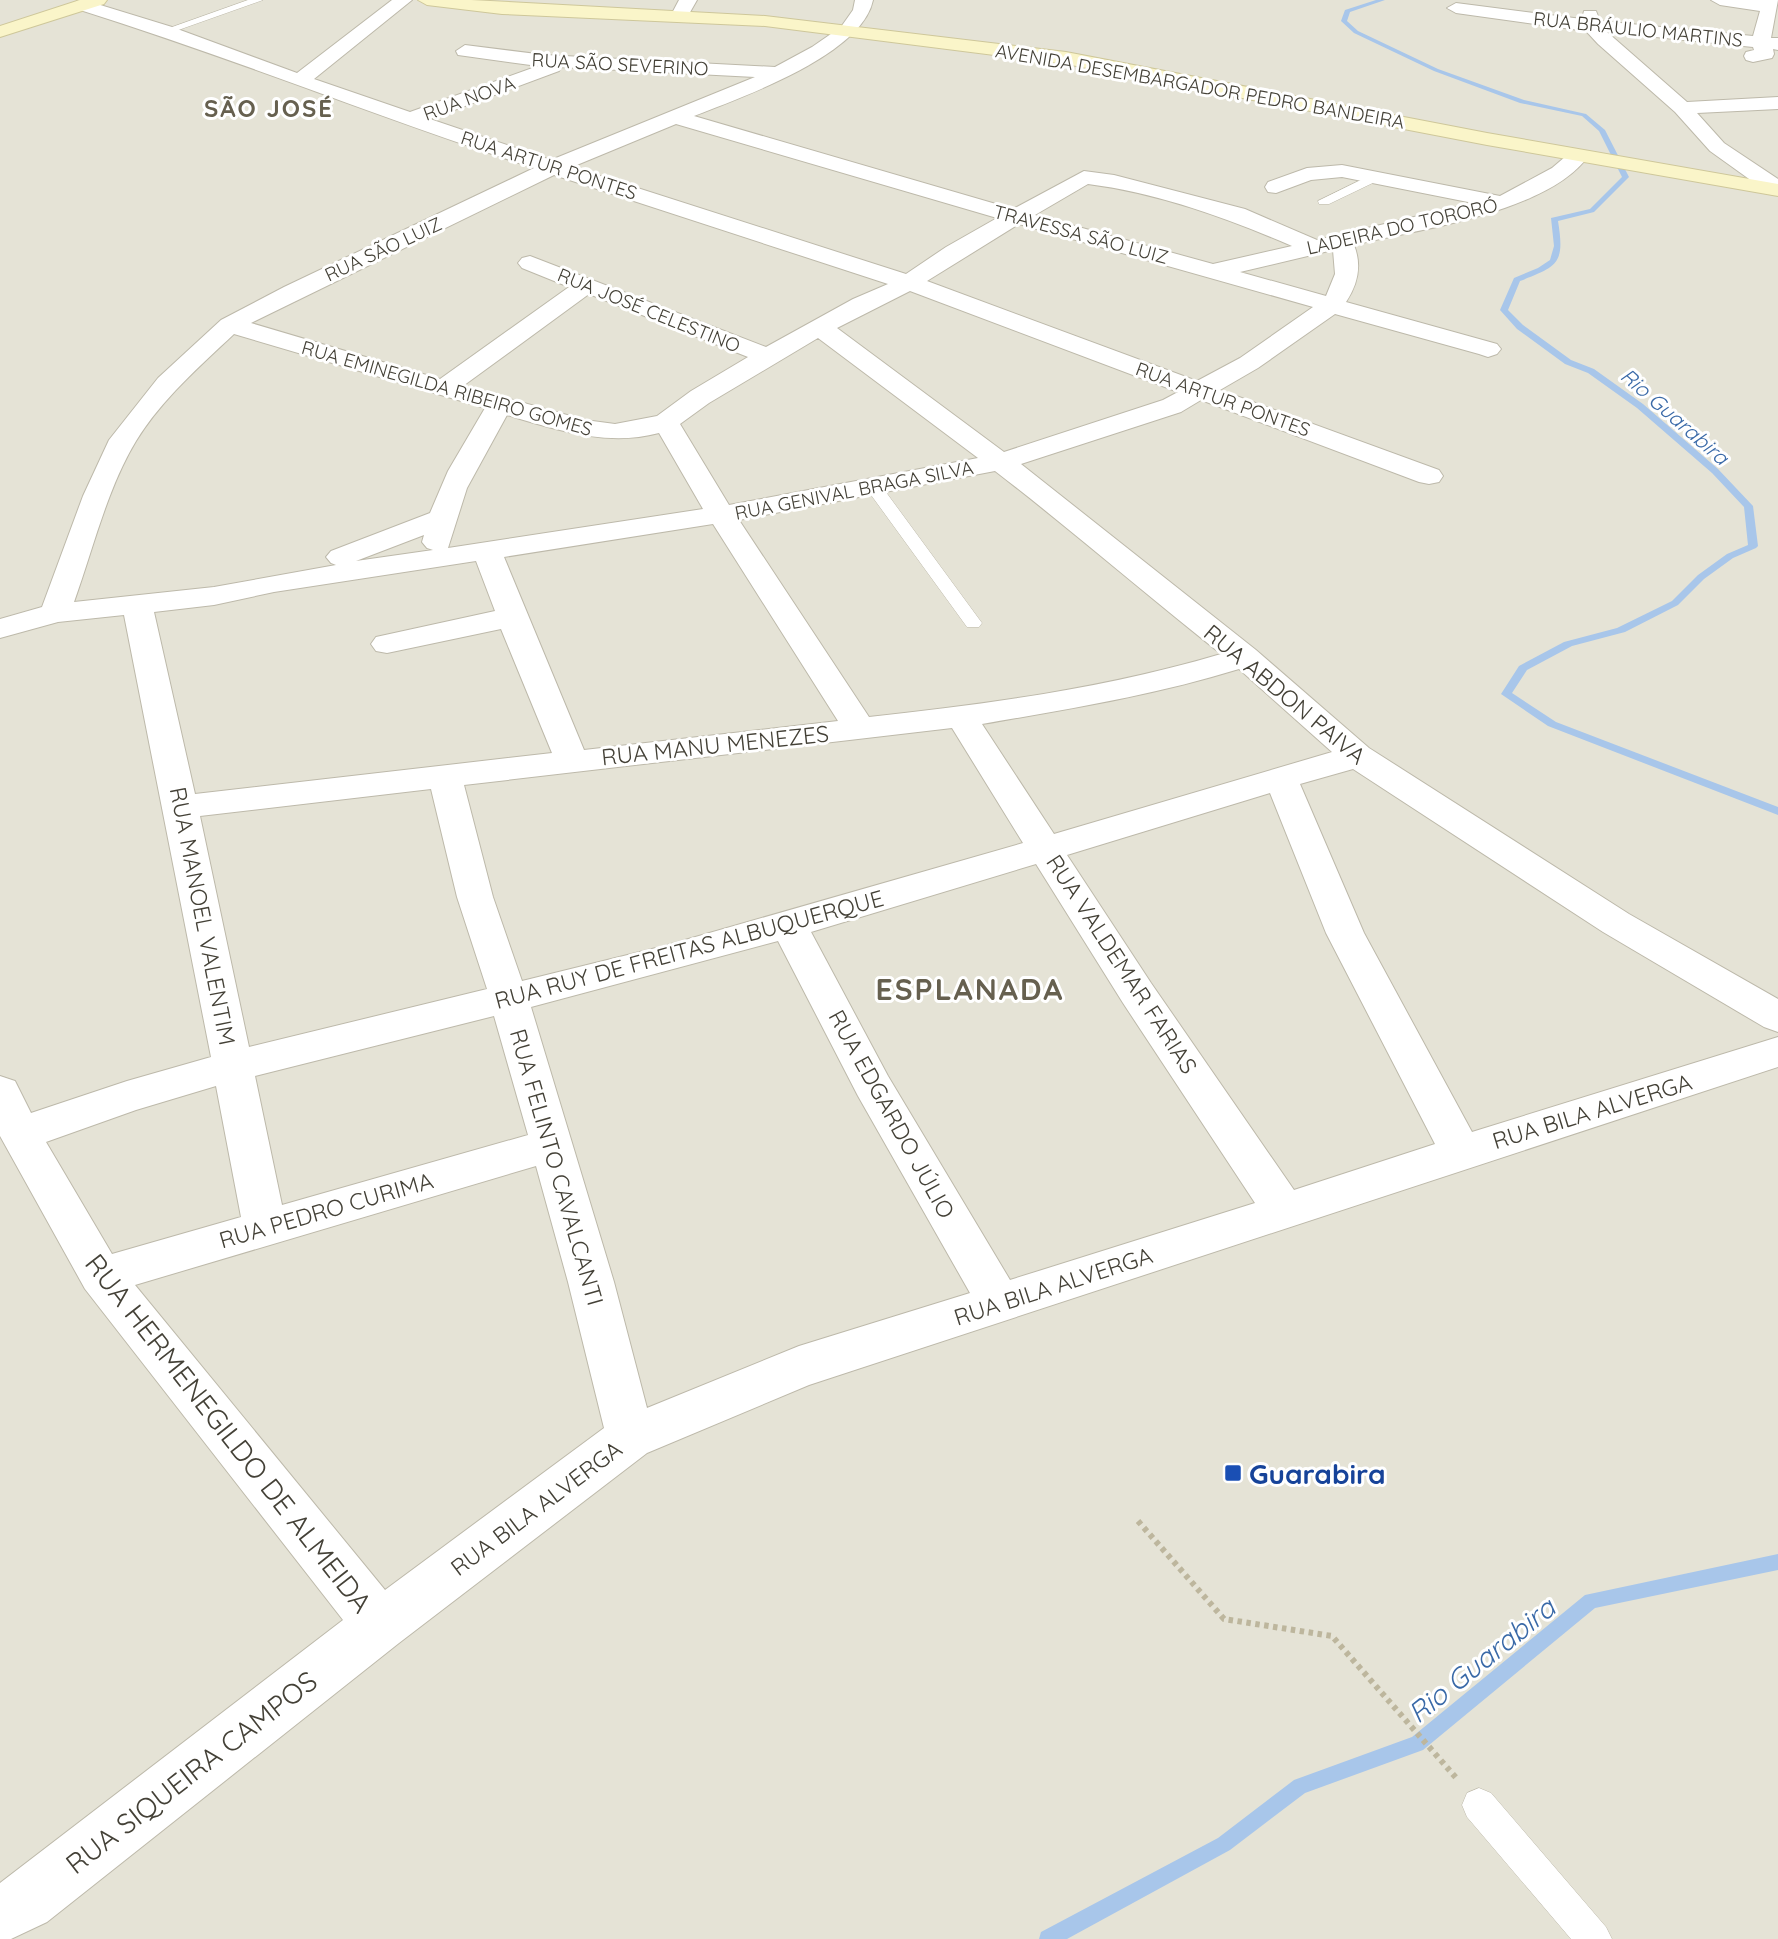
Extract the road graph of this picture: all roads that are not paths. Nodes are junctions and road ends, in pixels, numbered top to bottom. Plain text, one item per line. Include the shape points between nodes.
1 (258, 0) edge
2 (403, 0) edge
3 (427, 0) edge
4 (864, 0) edge
5 (1594, 0) edge
6 (1720, 0) edge
7 (90, 2) edge
8 (1770, 4) edge
9 (683, 8) edge
10 (1456, 8) dead end
11 (1592, 26) junction
12 (2, 29) edge
13 (166, 31) junction
14 (848, 31) junction
15 (1770, 43) edge
16 (465, 51) dead end
17 (1708, 55) dead end
18 (567, 62) junction
19 (775, 72) junction
20 (302, 79) junction
21 (1778, 103) edge
22 (1682, 108) junction
23 (674, 117) junction
24 (411, 119) junction
25 (1586, 156) junction
26 (553, 167) junction
27 (1375, 177) junction
28 (1276, 187) dead end
29 (1778, 190) edge
30 (1324, 201) dead end
31 (1505, 202) junction
32 (1015, 216) junction
33 (1341, 241) junction
34 (1315, 247) junction
35 (530, 263) dead end
36 (1213, 271) junction
37 (909, 283) junction
38 (587, 285) junction
39 (1332, 305) junction
40 (1018, 321) junction
41 (230, 325) junction
42 (822, 328) junction
43 (1488, 349) dead end
44 (768, 356) junction
45 (1228, 375) junction
46 (442, 389) junction
47 (1201, 390) junction
48 (500, 405) junction
49 (666, 422) junction
50 (1001, 462) junction
51 (1429, 476) dead end
52 (874, 488) junction
53 (722, 515) junction
54 (440, 519) junction
55 (487, 550) junction
56 (435, 558) junction
57 (274, 583) junction
58 (137, 606) junction
59 (55, 613) junction
60 (512, 617) junction
61 (973, 622) dead end
62 (0, 629) edge
63 (387, 644) dead end
64 (1245, 657) junction
65 (961, 717) junction
66 (860, 729) junction
67 (1357, 756) junction
68 (572, 761) junction
69 (445, 778) junction
70 (1281, 779) junction
71 (181, 807) junction
72 (1046, 847) junction
73 (789, 925) junction
74 (509, 998) junction
75 (1778, 1017) edge
76 (1778, 1052) edge
77 (233, 1066) junction
78 (0, 1092) edge
79 (20, 1134) junction
80 (552, 1145) junction
81 (1461, 1152) junction
82 (1284, 1210) junction
83 (265, 1227) junction
84 (101, 1276) junction
85 (999, 1302) junction
86 (630, 1437) junction
87 (380, 1625) junction
88 (1479, 1805) road end
89 (0, 1914) edge
90 (1594, 1939) edge

1 - 13 lane
2 - 20 street
3 - 9 main road, AVENIDA DESEMBARGADOR PEDRO BANDEIRA via 502,9
4 - 14 street
5 - 11 street
6 - 8 street
7 - 12 main road
7 - 13 street, RUA ARTUR PONTES
8 - 15 street
9 - 14 main road, AVENIDA DESEMBARGADOR PEDRO BANDEIRA
10 - 11 street, RUA BRÁULIO MARTINS
11 - 15 street, RUA BRÁULIO MARTINS
11 - 22 street
13 - 20 street, RUA ARTUR PONTES
14 - 19 street, RUA SÃO LUIZ
14 - 25 main road, AVENIDA DESEMBARGADOR PEDRO BANDEIRA via 1066,58
15 - 17 street via 1759,56
16 - 18 street, RUA SÃO SEVERINO
18 - 19 street, RUA SÃO SEVERINO
18 - 24 street, RUA NOVA
19 - 23 street, RUA SÃO LUIZ
20 - 24 street, RUA ARTUR PONTES
21 - 22 street
22 - 29 street via 1717,147
23 - 26 street, RUA SÃO LUIZ
23 - 32 street, TRAVESSA SÃO LUIZ
24 - 26 street, RUA ARTUR PONTES
25 - 29 main road, AVENIDA DESEMBARGADOR PEDRO BANDEIRA
25 - 31 street, LADEIRA DO TORORÓ
26 - 37 street, RUA ARTUR PONTES
26 - 41 street, RUA SÃO LUIZ
27 - 28 street via 1322,172
27 - 30 lane
27 - 31 street
31 - 33 street, LADEIRA DO TORORÓ
32 - 34 street via 1090,177 1237,214
32 - 36 street, TRAVESSA SÃO LUIZ
32 - 37 street
33 - 34 street, LADEIRA DO TORORÓ
33 - 39 street via 1348,267
34 - 36 street, LADEIRA DO TORORÓ
35 - 38 street, RUA JOSÉ CELESTINO
36 - 39 street, TRAVESSA SÃO LUIZ
37 - 40 street, RUA ARTUR PONTES
37 - 42 street
38 - 44 street, RUA JOSÉ CELESTINO
38 - 46 street
39 - 43 street, TRAVESSA SÃO LUIZ
39 - 45 street, RUA GENIVAL BRAGA SILVA
40 - 45 street, RUA ARTUR PONTES via 1110,341
40 - 47 street, RUA ARTUR PONTES
41 - 46 street, RUA EMINEGILDA RIBEIRO GOMES
41 - 59 street, RUA SÃO LUIZ via 167,383 123,440 97,496
42 - 44 street
42 - 50 street, RUA ABDON PAIVA
44 - 49 street
45 - 47 street, RUA GENIVAL BRAGA SILVA
46 - 48 street, RUA EMINEGILDA RIBEIRO GOMES
47 - 50 street, RUA GENIVAL BRAGA SILVA via 1172,406
47 - 51 street, RUA ARTUR PONTES
48 - 49 street, RUA EMINEGILDA RIBEIRO GOMES via 594,430 631,430
48 - 54 street
49 - 53 street
50 - 52 street, RUA GENIVAL BRAGA SILVA
50 - 64 street, RUA ABDON PAIVA
52 - 53 street, RUA GENIVAL BRAGA SILVA
52 - 61 lane
53 - 55 street, RUA GENIVAL BRAGA SILVA
53 - 66 street
54 - 56 street
54 - 57 street, RUA GENIVAL BRAGA SILVA
55 - 56 street, RUA GENIVAL BRAGA SILVA
55 - 60 street
56 - 57 street, RUA GENIVAL BRAGA SILVA
57 - 58 street, RUA GENIVAL BRAGA SILVA
58 - 59 street, RUA GENIVAL BRAGA SILVA
58 - 71 street, RUA MANOEL VALENTIM
59 - 62 street, RUA GENIVAL BRAGA SILVA
60 - 63 street
60 - 68 street
64 - 65 street, RUA MANU MENEZES via 1111,692
64 - 67 street, RUA ABDON PAIVA
65 - 66 street, RUA MANU MENEZES
65 - 72 street, RUA VALDEMAR FARIAS
66 - 68 street, RUA MANU MENEZES
67 - 70 street, RUA RUY DE FREITAS ALBUQUERQUE
67 - 75 street, RUA ABDON PAIVA via 1616,923
68 - 69 street, RUA MANU MENEZES
69 - 71 street, RUA MANU MENEZES
69 - 74 street, RUA FELINTO CAVALCANTI via 475,897
70 - 72 street, RUA RUY DE FREITAS ALBUQUERQUE
70 - 81 street via 1345,933
71 - 77 street, RUA MANOEL VALENTIM
72 - 73 street, RUA RUY DE FREITAS ALBUQUERQUE
72 - 82 street, RUA VALDEMAR FARIAS via 1137,993
73 - 74 street, RUA RUY DE FREITAS ALBUQUERQUE
73 - 85 street, RUA EDGARDO JÚLIO via 872,1085
74 - 77 street, RUA RUY DE FREITAS ALBUQUERQUE
74 - 80 street, RUA FELINTO CAVALCANTI
76 - 81 street, RUA BILA ALVERGA
77 - 79 street, RUA RUY DE FREITAS ALBUQUERQUE
77 - 83 street, RUA MANOEL VALENTIM
78 - 79 street, RUA HERMENEGILDO DE ALMEIDA
79 - 84 street, RUA HERMENEGILDO DE ALMEIDA
80 - 83 street, RUA PEDRO CURIMA
80 - 86 street, RUA FELINTO CAVALCANTI
81 - 82 street, RUA BILA ALVERGA
82 - 85 street, RUA BILA ALVERGA
83 - 84 street, RUA PEDRO CURIMA
84 - 87 street, RUA HERMENEGILDO DE ALMEIDA
85 - 86 street, RUA BILA ALVERGA via 799,1367
86 - 87 street, RUA BILA ALVERGA
87 - 89 street, RUA SIQUEIRA CAMPOS via 26,1901
88 - 90 lane

